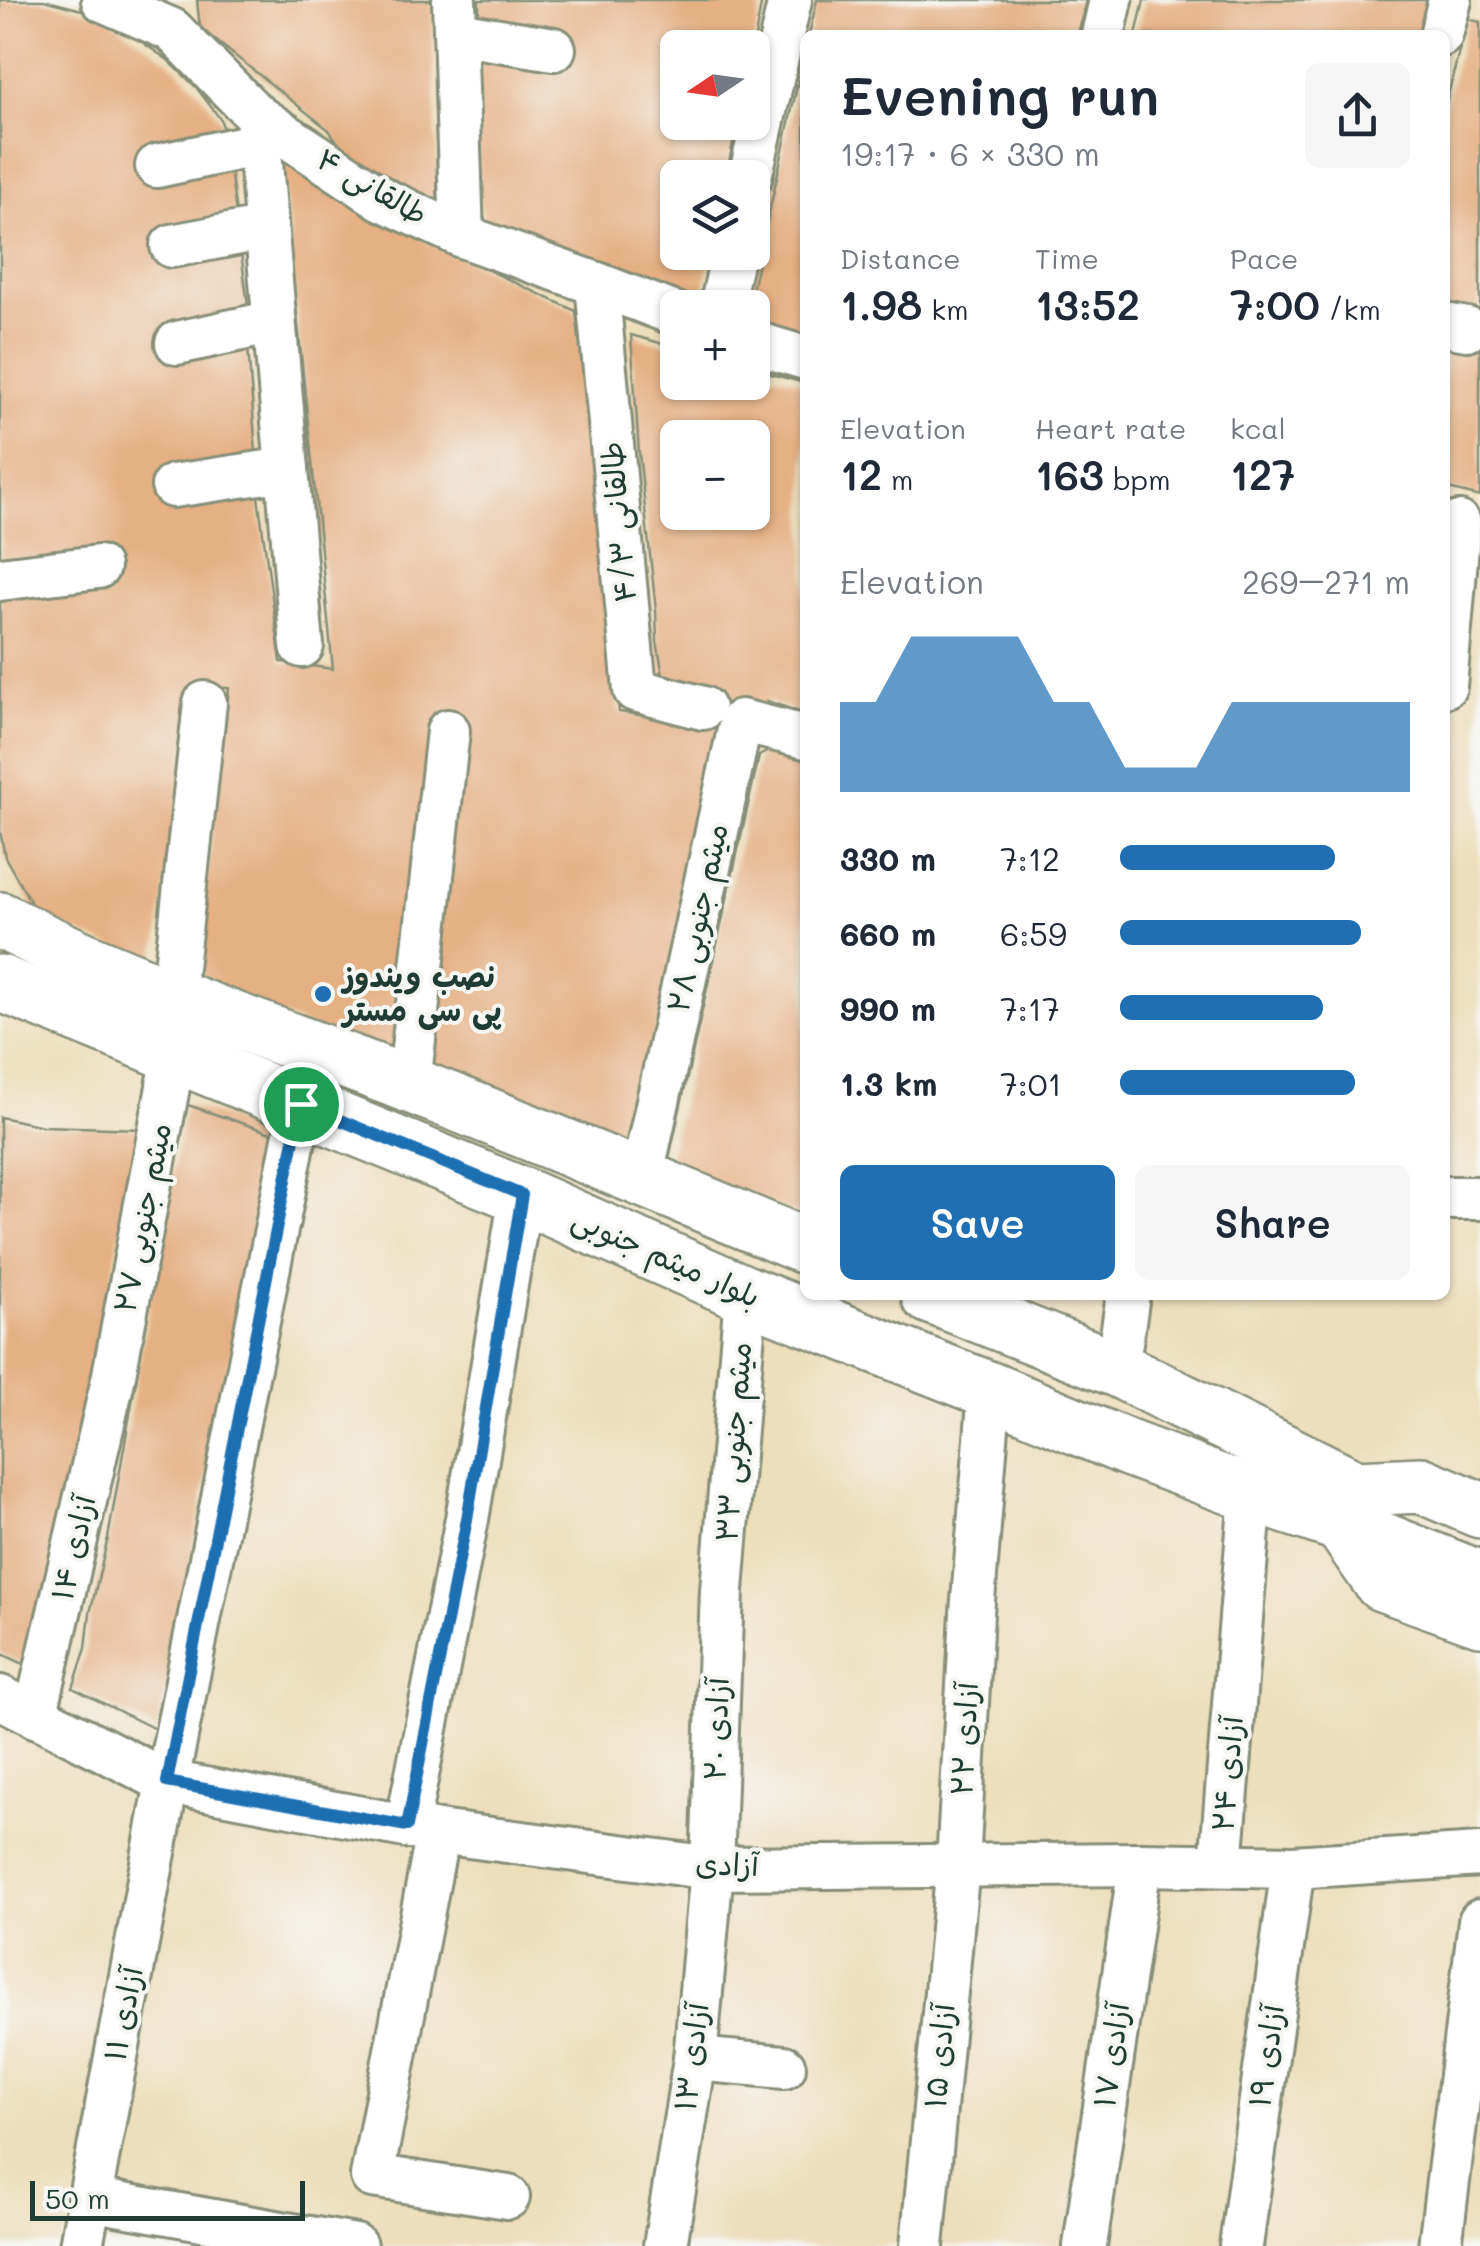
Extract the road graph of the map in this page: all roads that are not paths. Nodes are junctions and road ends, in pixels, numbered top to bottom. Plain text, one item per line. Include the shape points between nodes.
1 (103, 0) edge
2 (790, 0) edge
3 (1111, 0) edge
4 (1450, 0) edge
5 (171, 15) edge
6 (455, 16) edge
7 (1104, 30) edge
8 (1442, 30) edge
9 (554, 49) dead end
10 (258, 130) junction
11 (754, 160) edge
12 (157, 166) dead end
13 (266, 228) junction
14 (462, 236) junction
15 (172, 246) dead end
16 (596, 284) junction
17 (660, 309) edge
18 (274, 322) junction
19 (176, 343) dead end
20 (770, 347) edge
21 (800, 356) edge
22 (287, 469) junction
23 (172, 486) dead end
24 (1461, 524) edge
25 (98, 566) dead end
26 (0, 579) edge
27 (1450, 635) edge
28 (302, 646) dead end
29 (205, 703) dead end
30 (703, 708) dead end
31 (448, 732) dead end
32 (800, 736) edge
33 (22, 931) edge
34 (8, 986) edge
35 (173, 995) junction
36 (174, 1055) junction
37 (409, 1085) junction
38 (301, 1104) junction
39 (641, 1179) junction
40 (522, 1195) junction
41 (1450, 1198) edge
42 (1480, 1198) edge
43 (800, 1244) edge
44 (746, 1294) junction
45 (942, 1300) edge
46 (1127, 1300) edge
47 (1117, 1370) junction
48 (113, 1380) joint
49 (990, 1390) junction
50 (1251, 1494) junction
51 (1348, 1506) junction
52 (1480, 1510) edge
53 (1480, 1538) edge
54 (1480, 1579) edge
55 (722, 1590) joint
56 (1480, 1618) edge
57 (18, 1707) edge
58 (167, 1782) junction
59 (423, 1829) junction
60 (1480, 1856) edge
61 (1140, 1864) junction
62 (958, 1865) junction
63 (1221, 1865) junction
64 (1293, 1867) junction
65 (712, 1868) junction
66 (1480, 1921) edge
67 (694, 2059) junction
68 (784, 2066) dead end
69 (508, 2197) dead end
70 (90, 2199) junction
71 (80, 2246) edge
72 (355, 2246) edge
73 (665, 2246) edge
74 (922, 2246) edge
75 (1085, 2246) edge
76 (1240, 2246) edge
77 (1440, 2246) edge

1 - 5 street, طالقانی ۴
2 - 11 street
3 - 7 street
4 - 8 street
5 - 10 street, طالقانی ۴
6 - 9 street
6 - 14 street
10 - 12 street
10 - 13 street
10 - 14 street, طالقانی ۴
13 - 15 street
13 - 18 street
14 - 16 street, طالقانی ۴
16 - 17 street, طالقانی ۴
16 - 30 street, طالقانی ۴/۳ via 635,690
18 - 19 street
18 - 22 street
20 - 21 street
22 - 23 street
22 - 28 street
24 - 27 street
25 - 26 street
29 - 35 street
31 - 37 street
32 - 39 street, میثم جنوبی ۲۸ via 742,722
33 - 34 main road via 2,964
33 - 35 main road, بلوار میثم جنوبی
34 - 36 main road, بلوار میثم جنوبی
35 - 37 main road, بلوار میثم جنوبی
36 - 38 main road, بلوار میثم جنوبی
36 - 48 street, میثم جنوبی ۲۷
37 - 39 main road, بلوار میثم جنوبی
38 - 40 main road, بلوار میثم جنوبی
38 - 58 street, آزادی ۱۱
39 - 43 main road, بلوار میثم جنوبی
40 - 44 main road, بلوار میثم جنوبی
40 - 59 street
41 - 42 street
44 - 49 main road, بلوار میثم جنوبی
44 - 55 street, میثم جنوبی ۳۳
45 - 47 main road, بلوار میثم جنوبی
46 - 47 street
47 - 51 main road, بلوار میثم جنوبی
48 - 57 street, آزادی ۱۴
49 - 50 main road, بلوار میثم جنوبی
49 - 62 street, آزادی ۲۲
50 - 51 main road, بلوار میثم جنوبی
50 - 63 street, آزادی ۲۴
51 - 52 main road, بلوار میثم جنوبی via 1421,1485
51 - 53 main road
51 - 54 main road
51 - 56 main road, بلوار میثم جنوبی via 1382,1582
55 - 65 street, آزادی ۲۰
57 - 58 street, آزادی
58 - 59 street, آزادی
58 - 70 street, آزادی ۱۱
59 - 65 street, آزادی
59 - 69 street via 372,2176
60 - 64 street, آزادی
61 - 62 street, آزادی
61 - 63 street, آزادی
61 - 75 street, آزادی ۱۷
62 - 65 street, آزادی
62 - 74 street, آزادی ۱۵
63 - 64 street, آزادی
64 - 76 street, آزادی ۱۹
65 - 67 street, آزادی ۱۳
66 - 77 street
67 - 68 street
67 - 73 street, آزادی ۱۳
70 - 71 street, آزادی ۱۱
70 - 72 street

